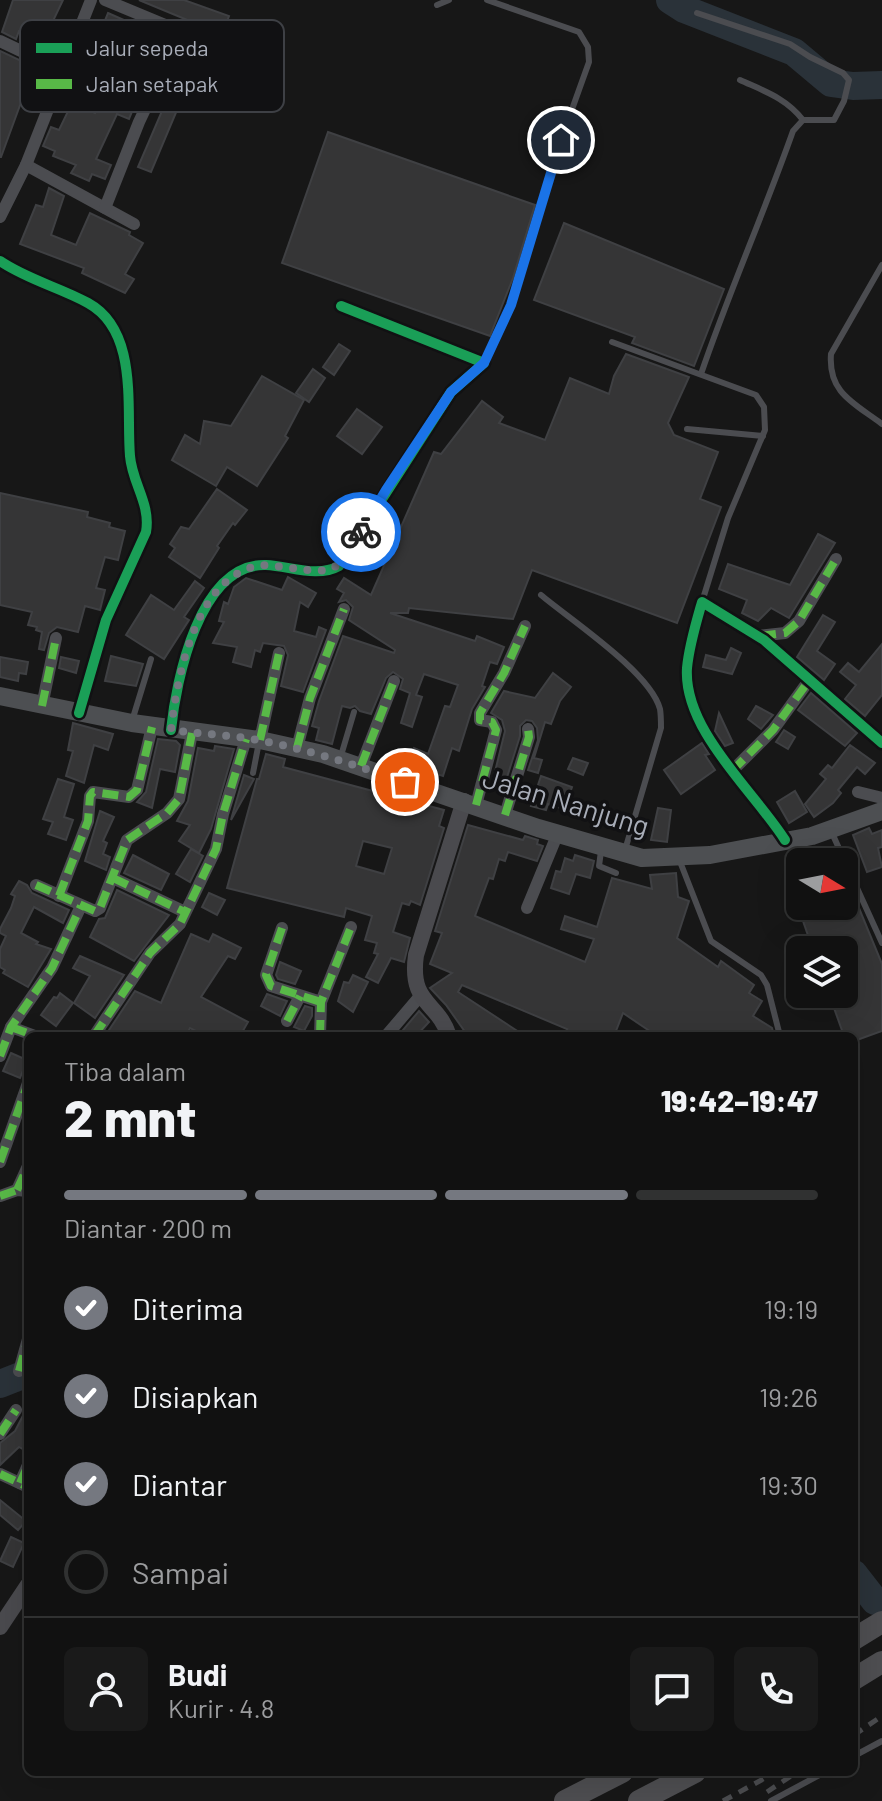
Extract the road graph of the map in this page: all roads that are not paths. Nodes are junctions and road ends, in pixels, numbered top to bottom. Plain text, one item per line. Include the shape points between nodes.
1 (91, 0) edge
2 (105, 0) edge
3 (449, 0) edge
4 (487, 0) edge
5 (437, 5) dead end
6 (697, 13) dead end
7 (83, 20) edge
8 (155, 20) edge
9 (0, 41) edge
10 (20, 51) edge
11 (740, 80) dead end
12 (47, 112) edge
13 (144, 112) edge
14 (803, 120) junction
15 (26, 165) junction
16 (105, 208) junction
17 (0, 217) edge
18 (134, 224) dead end
19 (0, 261) edge
20 (882, 265) edge
21 (341, 306) dead end
22 (612, 342) dead end
23 (484, 363) junction
24 (701, 374) junction
25 (882, 424) edge
26 (687, 429) dead end
27 (763, 436) junction
28 (836, 559) dead end
29 (541, 595) dead end
30 (702, 602) junction
31 (344, 609) dead end
32 (525, 626) dead end
33 (757, 636) junction
34 (56, 638) dead end
35 (279, 653) dead end
36 (151, 659) dead end
37 (810, 679) junction
38 (394, 681) dead end
39 (0, 696) edge
40 (42, 706) junction
41 (354, 712) dead end
42 (79, 713) junction
43 (132, 723) junction
44 (152, 727) junction
45 (528, 729) dead end
46 (171, 730) junction
47 (192, 733) junction
48 (253, 740) junction
49 (882, 743) edge
50 (297, 748) junction
51 (340, 759) junction
52 (361, 766) junction
53 (732, 771) junction
54 (253, 773) dead end
55 (858, 792) dead end
56 (882, 798) edge
57 (470, 803) junction
58 (882, 811) edge
59 (505, 815) junction
60 (831, 831) junction
61 (558, 833) junction
62 (785, 840) junction
63 (602, 847) junction
64 (624, 854) junction
65 (679, 858) junction
66 (616, 873) dead end
67 (113, 878) junction
68 (36, 885) dead end
69 (59, 896) junction
70 (81, 906) junction
71 (527, 908) dead end
72 (185, 912) junction
73 (351, 927) dead end
74 (282, 928) dead end
75 (882, 943) edge
76 (421, 995) junction
77 (300, 996) junction
78 (321, 1002) junction
79 (287, 1021) dead end
80 (11, 1027) junction
81 (24, 1032) edge
82 (97, 1032) edge
83 (320, 1032) edge
84 (389, 1032) edge
85 (447, 1032) edge
86 (779, 1032) edge
87 (0, 1056) edge
88 (24, 1094) edge
89 (0, 1162) edge
90 (22, 1191) edge
91 (0, 1196) edge
92 (24, 1353) edge
93 (19, 1371) dead end
94 (16, 1410) dead end
95 (0, 1434) edge
96 (0, 1474) edge
97 (24, 1485) edge
98 (24, 1591) edge
99 (882, 1622) edge
100 (1, 1625) edge
101 (858, 1637) edge
102 (882, 1662) edge
103 (858, 1677) edge
104 (882, 1741) edge
105 (858, 1754) edge
106 (614, 1776) edge
107 (687, 1776) edge
108 (818, 1776) edge
109 (565, 1801) edge
110 (639, 1801) edge
111 (771, 1801) edge

1 - 7 street
2 - 8 street
3 - 5 lane
4 - 23 lane via 579,32 589,62 511,305
6 - 14 lane via 774,37 843,73 849,80 835,118
9 - 10 street
11 - 14 lane via 783,99
12 - 15 street
13 - 16 street
14 - 24 lane via 793,131
15 - 16 street
15 - 17 street
16 - 18 street
19 - 42 street via 92,305 112,328 123,354 131,466 148,522 106,620
20 - 25 lane via 831,354 830,367 840,392
21 - 23 street
22 - 24 lane
23 - 46 street via 451,392 339,566 319,572 262,565 221,587 183,657
24 - 27 lane via 756,395 764,410
26 - 27 lane
27 - 30 lane via 728,518
28 - 33 street via 799,621 785,633
29 - 64 lane via 622,660 653,694 660,710 661,728
30 - 33 street
30 - 53 street via 687,668 689,699
31 - 50 street
32 - 57 street via 480,713 480,720 492,722 496,730
33 - 37 street
34 - 40 street
35 - 48 street
36 - 43 lane
37 - 49 street
37 - 53 street via 773,730
38 - 52 street
39 - 40 main road, Jalan Nanjung
40 - 42 main road, Jalan Nanjung
41 - 51 lane
42 - 43 main road, Jalan Nanjung
43 - 44 main road, Jalan Nanjung
44 - 46 main road, Jalan Nanjung
44 - 69 street via 137,790 129,797 93,792 90,796 88,821
45 - 59 street
46 - 47 main road, Jalan Nanjung
47 - 48 main road, Jalan Nanjung
47 - 67 street via 179,799 127,840
48 - 50 main road, Jalan Nanjung
48 - 54 lane
48 - 72 street via 223,814 216,849
50 - 51 main road, Jalan Nanjung
51 - 52 main road, Jalan Nanjung
52 - 57 main road, Jalan Nanjung
53 - 62 street
55 - 56 street
57 - 59 main road, Jalan Nanjung
57 - 76 main road via 416,955
58 - 60 main road, Jalan Nanjung
59 - 61 main road, Jalan Nanjung
60 - 62 main road, Jalan Nanjung
60 - 75 lane
61 - 63 main road, Jalan Nanjung
61 - 71 street
62 - 65 main road, Jalan Nanjung
63 - 64 main road, Jalan Nanjung
63 - 66 lane via 599,866
64 - 65 main road, Jalan Nanjung
65 - 86 lane via 711,941 761,975
67 - 70 street via 100,908
67 - 72 street
68 - 69 street
69 - 70 street
70 - 80 street via 52,968
72 - 82 street
73 - 78 street
74 - 77 street via 266,975 271,986
76 - 84 street
76 - 85 main road
77 - 78 street
77 - 79 street
78 - 83 street
80 - 81 street
80 - 87 street
88 - 89 street
90 - 91 street
92 - 93 street
94 - 95 street
96 - 97 street
98 - 100 main road
99 - 101 highway
102 - 103 highway
104 - 105 lane
106 - 109 highway
107 - 110 highway
108 - 111 lane

